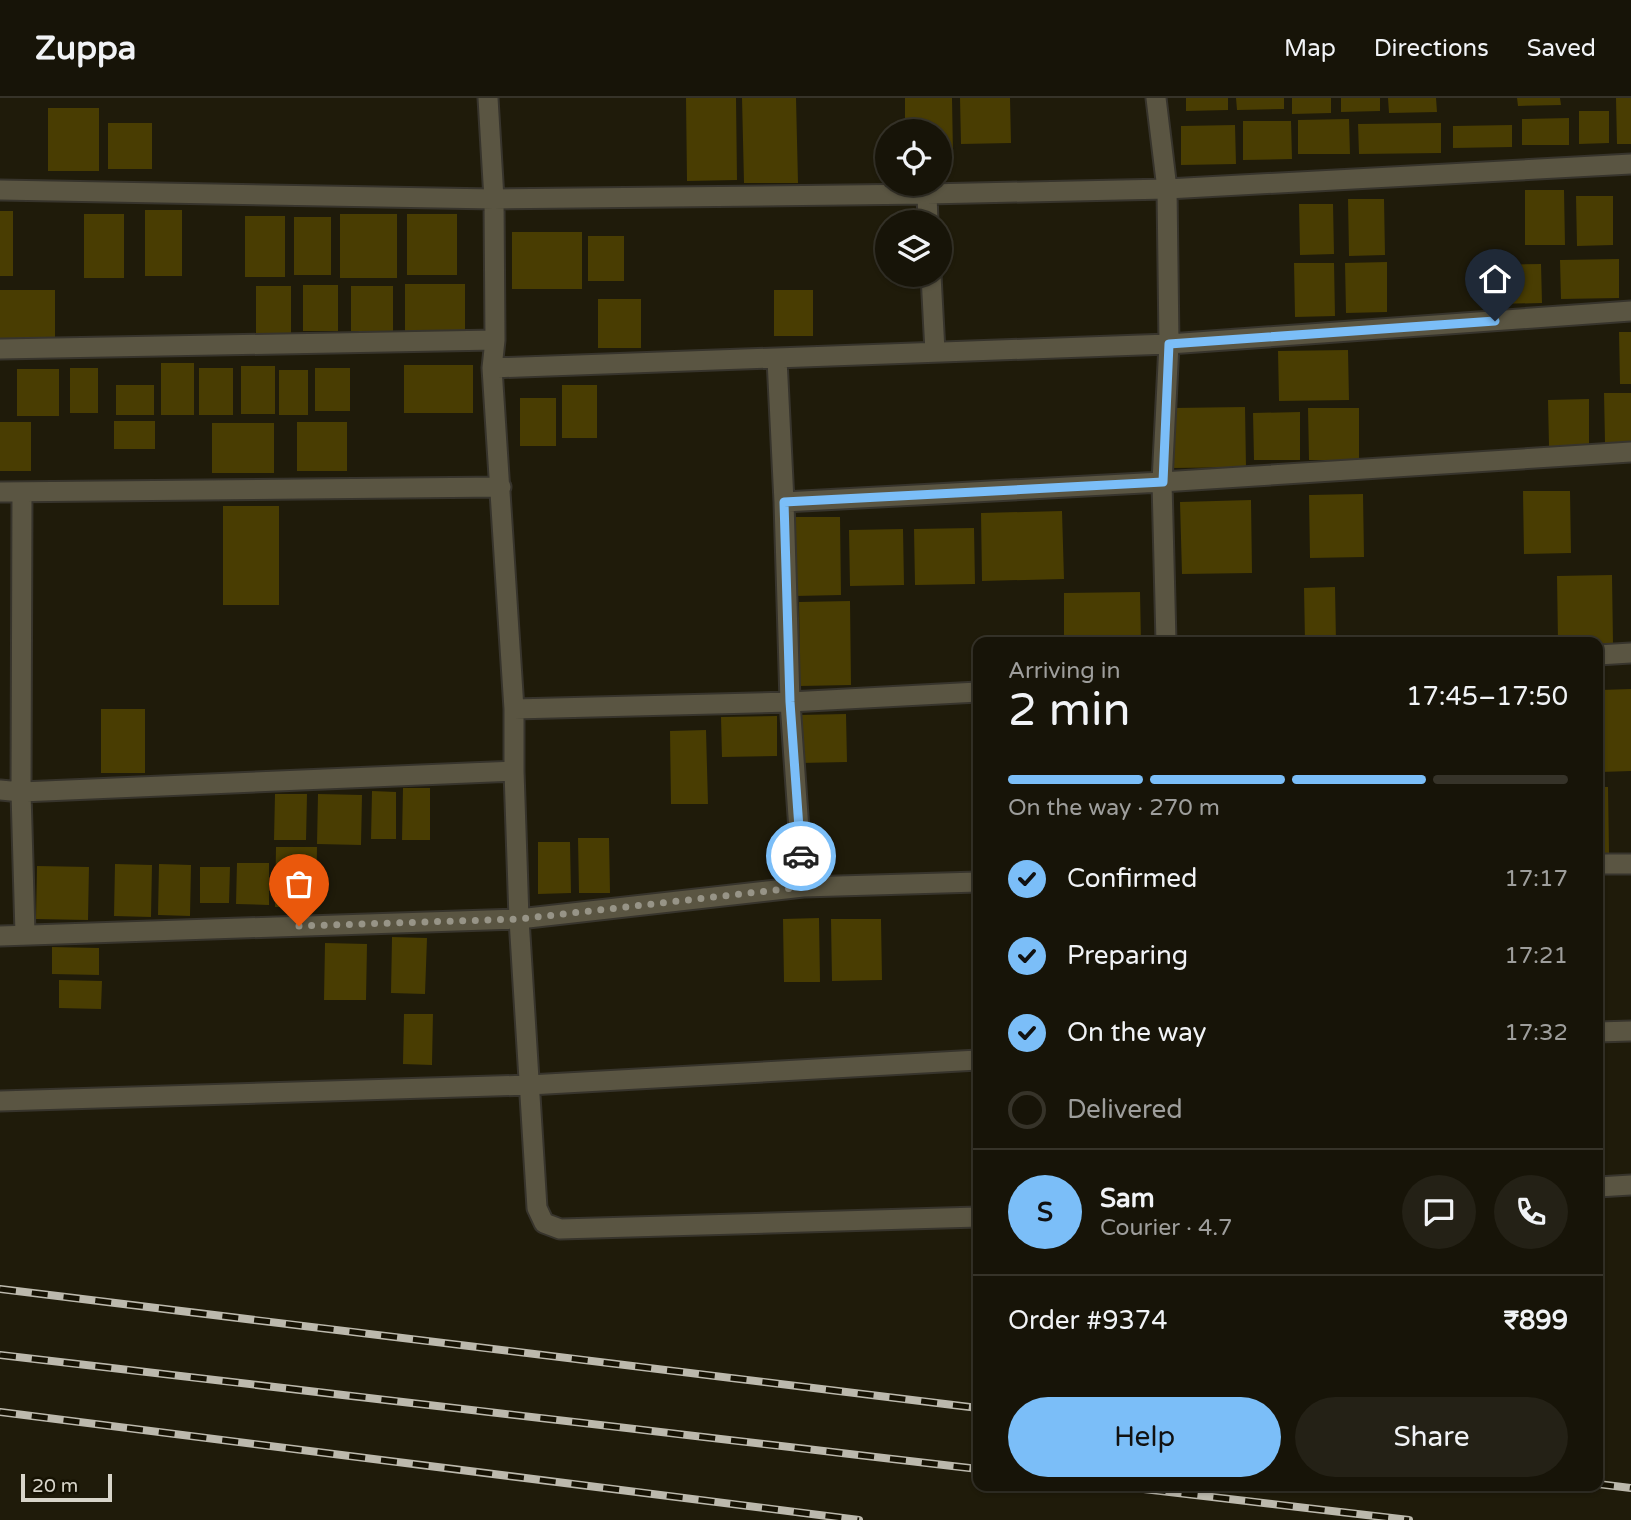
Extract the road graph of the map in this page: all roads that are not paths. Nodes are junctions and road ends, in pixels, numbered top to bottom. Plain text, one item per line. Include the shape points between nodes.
1 (488, 98) edge
2 (1156, 98) edge
3 (1631, 164) edge
4 (1167, 189) junction
5 (0, 190) edge
6 (952, 193) edge
7 (875, 195) edge
8 (494, 199) junction
9 (932, 287) edge
10 (1631, 311) edge
11 (495, 340) junction
12 (1169, 344) junction
13 (0, 349) edge
14 (935, 352) junction
15 (777, 359) junction
16 (492, 369) junction
17 (1631, 452) edge
18 (1163, 482) junction
19 (501, 487) junction
20 (0, 492) edge
21 (22, 492) junction
22 (784, 502) junction
23 (1166, 637) edge
24 (1631, 653) edge
25 (1603, 655) edge
26 (973, 692) edge
27 (790, 702) junction
28 (514, 709) junction
29 (514, 771) junction
30 (0, 790) edge
31 (21, 792) junction
32 (1631, 863) edge
33 (1603, 864) edge
34 (973, 882) edge
35 (803, 887) junction
36 (519, 919) junction
37 (25, 934) junction
38 (0, 936) edge
39 (1631, 1031) edge
40 (1603, 1032) edge
41 (973, 1060) edge
42 (529, 1085) junction
43 (0, 1101) edge
44 (1631, 1185) edge
45 (1603, 1187) edge
46 (973, 1217) edge

1 - 8 street
2 - 4 street
3 - 4 street
4 - 6 street
4 - 12 street
5 - 8 street
7 - 8 street
8 - 11 street
9 - 14 street
10 - 12 street
11 - 13 street
11 - 16 street
12 - 14 street
12 - 18 street
14 - 15 street
15 - 16 street
15 - 22 street
16 - 19 street
17 - 18 street
18 - 22 street
18 - 23 street
19 - 21 street
19 - 28 street
20 - 21 street
21 - 31 street
22 - 27 street
24 - 25 street
26 - 27 street
27 - 28 street
27 - 35 street
28 - 29 street
29 - 31 street
29 - 36 street
30 - 31 street
31 - 37 street
32 - 33 street
34 - 35 street
35 - 36 street
36 - 37 street
36 - 42 street
37 - 38 street
39 - 40 street
41 - 42 street
42 - 43 street
42 - 46 street via 537,1208 544,1223 561,1229
44 - 45 street

